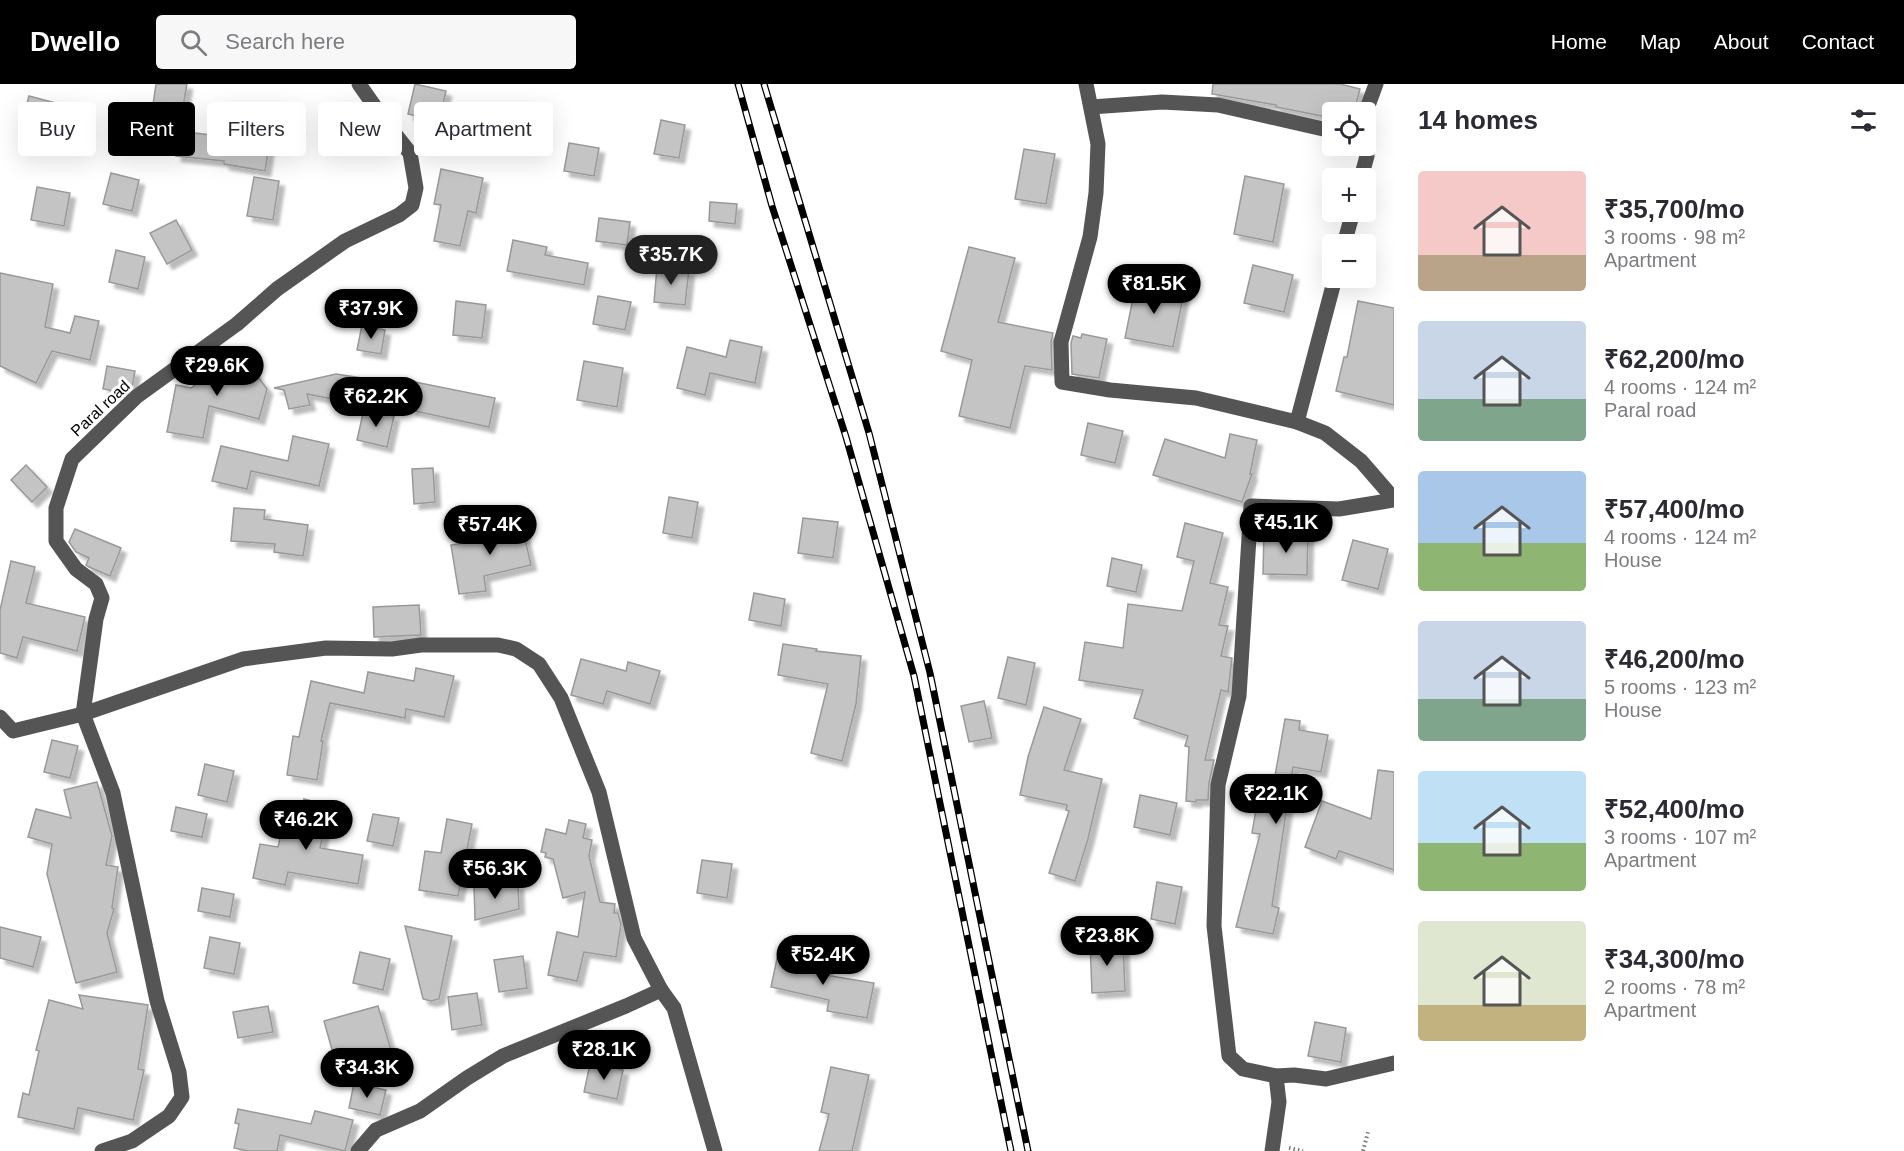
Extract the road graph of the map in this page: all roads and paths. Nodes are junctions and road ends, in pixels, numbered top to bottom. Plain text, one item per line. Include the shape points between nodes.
1 (359, 84) edge
2 (1086, 84) edge
3 (1376, 84) edge
4 (1369, 102) edge
5 (1091, 106) junction
6 (1322, 128) edge
7 (1332, 288) edge
8 (1297, 422) junction
9 (1394, 500) edge
10 (83, 714) junction
11 (0, 717) edge
12 (661, 990) junction
13 (1394, 1063) edge
14 (1276, 1076) junction
15 (1368, 1132) dead end
16 (134, 1146) edge
17 (102, 1151) edge
18 (358, 1151) edge
19 (714, 1151) edge
20 (1272, 1151) edge
21 (1363, 1151) edge

1 - 10 street, Paral road via 410,153 416,188 412,205 345,241 277,289 237,324 136,397 72,459 56,508 56,542 76,569 96,584 102,598
2 - 5 street
3 - 4 street
5 - 6 street via 1162,102 1218,105
5 - 8 street via 1098,144 1096,193 1090,237 1061,342 1062,381 1196,398
7 - 8 street
8 - 9 street via 1325,434 1361,461
9 - 14 street via 1339,509 1251,506 1239,696 1218,785 1214,926 1229,1056 1243,1069
10 - 11 street via 13,731
10 - 12 street via 243,659 326,648 498,645 516,649 539,664 561,698 599,792 634,938
10 - 16 street via 113,793 157,1001 179,1072 182,1097 169,1116
12 - 18 street via 503,1056 420,1112 376,1130
12 - 19 street via 674,1008
13 - 14 street via 1326,1079
14 - 20 street via 1279,1102
15 - 21 path
16 - 17 street

